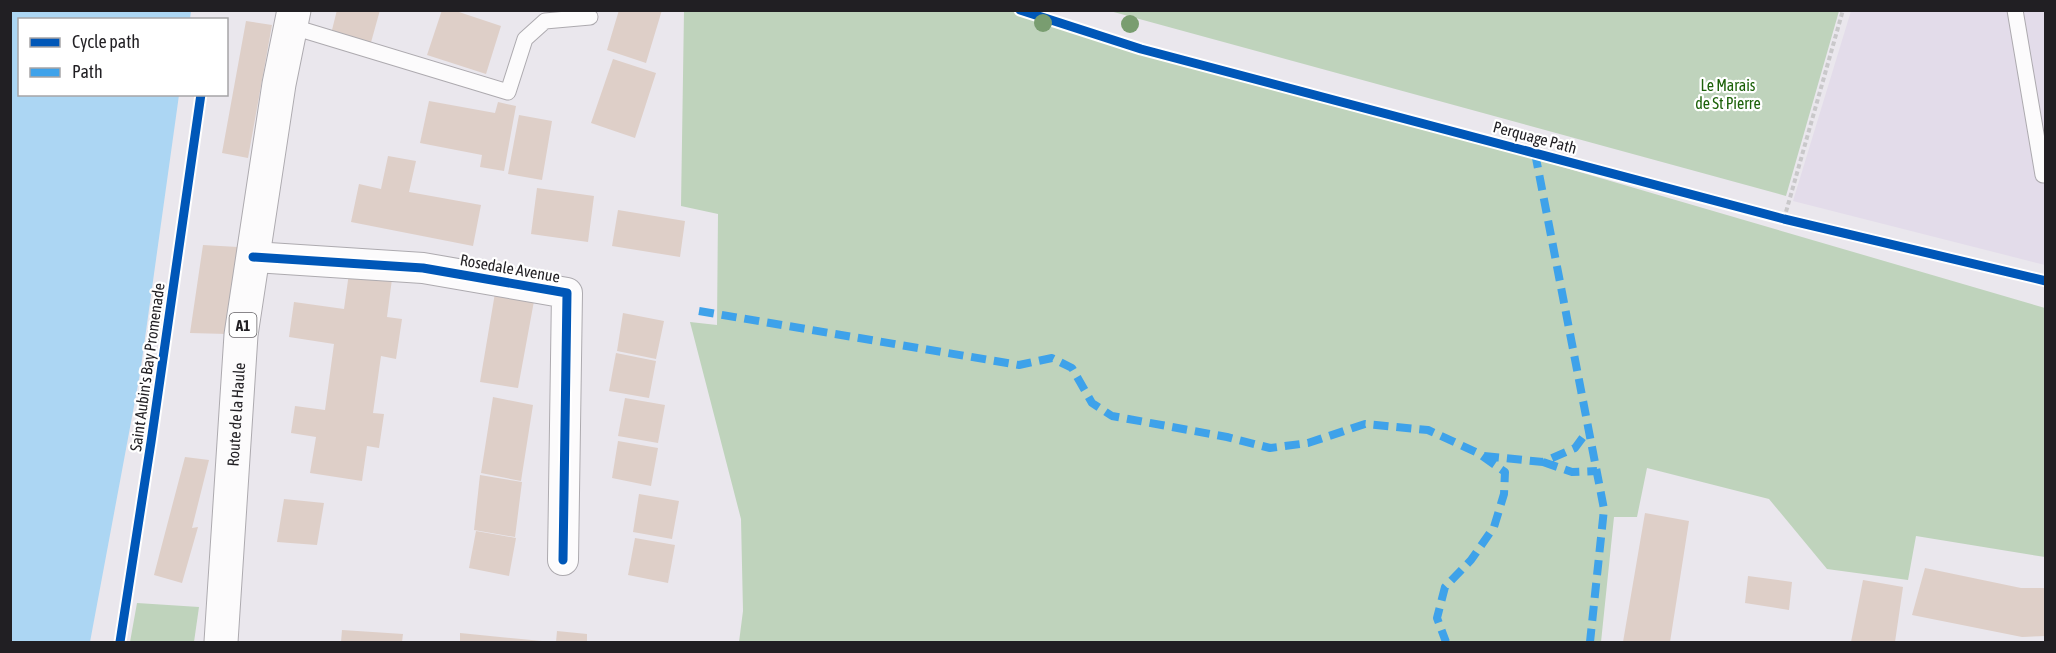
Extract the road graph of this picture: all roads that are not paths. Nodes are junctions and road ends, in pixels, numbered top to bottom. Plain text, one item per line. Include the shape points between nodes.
1 (2016, 10) edge
2 (590, 17) dead end
3 (292, 18) edge
4 (2043, 175) dead end
5 (253, 257) junction
6 (563, 560) dead end
7 (221, 642) edge

1 - 4 lane
2 - 3 lane via 545,21 525,39 507,92
3 - 5 highway, Route de la Haule / A1
5 - 6 street, Rosedale Avenue via 423,268 567,293
5 - 7 highway, Route de la Haule / A1 via 241,335

